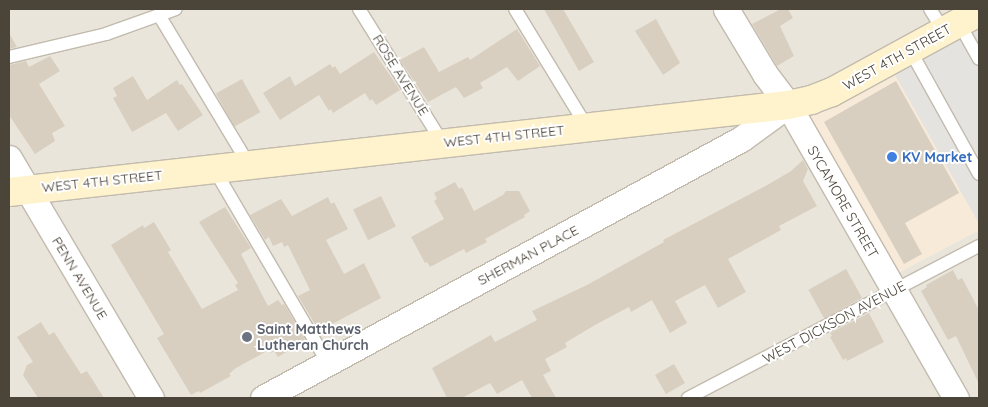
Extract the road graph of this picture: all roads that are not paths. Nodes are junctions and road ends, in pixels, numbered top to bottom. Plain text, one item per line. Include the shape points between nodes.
1 (176, 9) edge
2 (359, 9) edge
3 (515, 9) edge
4 (726, 9) edge
5 (159, 15) junction
6 (953, 18) edge
7 (910, 50) junction
8 (9, 57) edge
9 (979, 59) edge
10 (788, 105) junction
11 (587, 127) junction
12 (442, 142) junction
13 (9, 158) edge
14 (249, 165) junction
15 (214, 169) junction
16 (979, 174) edge
17 (18, 191) edge
18 (979, 246) edge
19 (893, 290) junction
20 (328, 363) junction
21 (152, 398) edge
22 (263, 398) edge
23 (688, 398) edge
24 (956, 398) edge

1 - 5 lane
2 - 12 lane, ROSE AVENUE
3 - 11 lane
4 - 10 street, SYCAMORE STREET via 765,74
5 - 8 lane via 106,34
5 - 14 lane
6 - 7 main road, WEST 4TH STREET
6 - 9 lane
7 - 10 main road, WEST 4TH STREET via 832,92
7 - 16 lane
10 - 11 main road, WEST 4TH STREET
10 - 19 street, SYCAMORE STREET
10 - 20 street, SHERMAN PLACE via 741,139
11 - 12 main road, WEST 4TH STREET
12 - 14 main road, WEST 4TH STREET
13 - 17 street, PENN AVENUE
14 - 15 main road, WEST 4TH STREET
15 - 17 main road, WEST 4TH STREET
15 - 20 lane
17 - 21 street, PENN AVENUE
18 - 19 lane, WEST DICKSON AVENUE
19 - 23 lane, WEST DICKSON AVENUE
19 - 24 street, SYCAMORE STREET
20 - 22 street, SHERMAN PLACE

